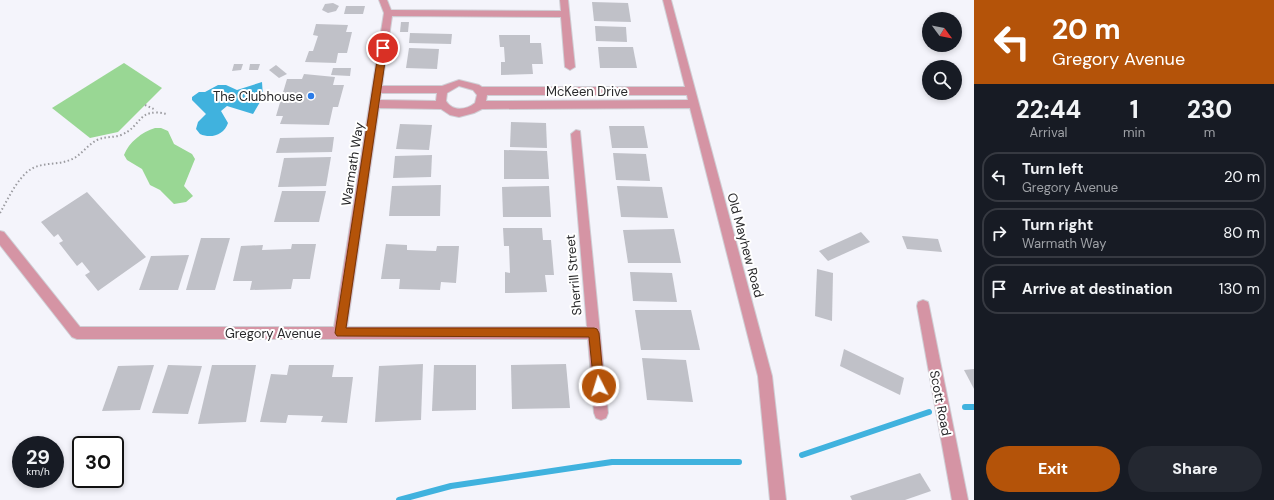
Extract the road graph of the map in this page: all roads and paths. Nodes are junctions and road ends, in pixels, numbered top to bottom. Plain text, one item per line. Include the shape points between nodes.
1 (383, 0) edge
2 (564, 0) edge
3 (667, 0) edge
4 (388, 13) junction
5 (565, 14) junction
6 (570, 67) dead end
7 (377, 89) junction
8 (444, 90) junction
9 (480, 90) junction
10 (691, 91) junction
11 (375, 104) junction
12 (695, 104) junction
13 (145, 105) dead end
14 (442, 105) junction
15 (480, 105) junction
16 (156, 110) junction
17 (167, 114) dead end
18 (576, 134) dead end
19 (0, 213) edge
20 (0, 236) edge
21 (923, 306) dead end
22 (340, 333) junction
23 (594, 333) junction
24 (602, 413) dead end
25 (778, 500) edge
26 (960, 500) edge

1 - 4 street, Warmath Way
2 - 5 street
3 - 10 street, Old Mayhew Road
4 - 5 street
4 - 7 street, Warmath Way
5 - 6 street
7 - 8 street, McKeen Drive
7 - 11 street, Warmath Way
8 - 9 street, McKeen Drive via 459,83 471,84
8 - 14 street via 440,98
9 - 10 street, McKeen Drive
9 - 15 street
10 - 12 street, Old Mayhew Road
11 - 14 street, McKeen Drive
11 - 22 street, Warmath Way
12 - 15 street, McKeen Drive
12 - 25 street, Old Mayhew Road via 765,376
13 - 16 path
14 - 15 street, McKeen Drive via 458,113 471,111
16 - 17 path
16 - 19 path via 140,117 126,132 100,138 68,161 47,162 26,173
18 - 23 street, Sherrill Street
20 - 22 street, Gregory Avenue via 77,333
21 - 26 street, Scott Road
22 - 23 street, Gregory Avenue
23 - 24 street, Sherrill Street

